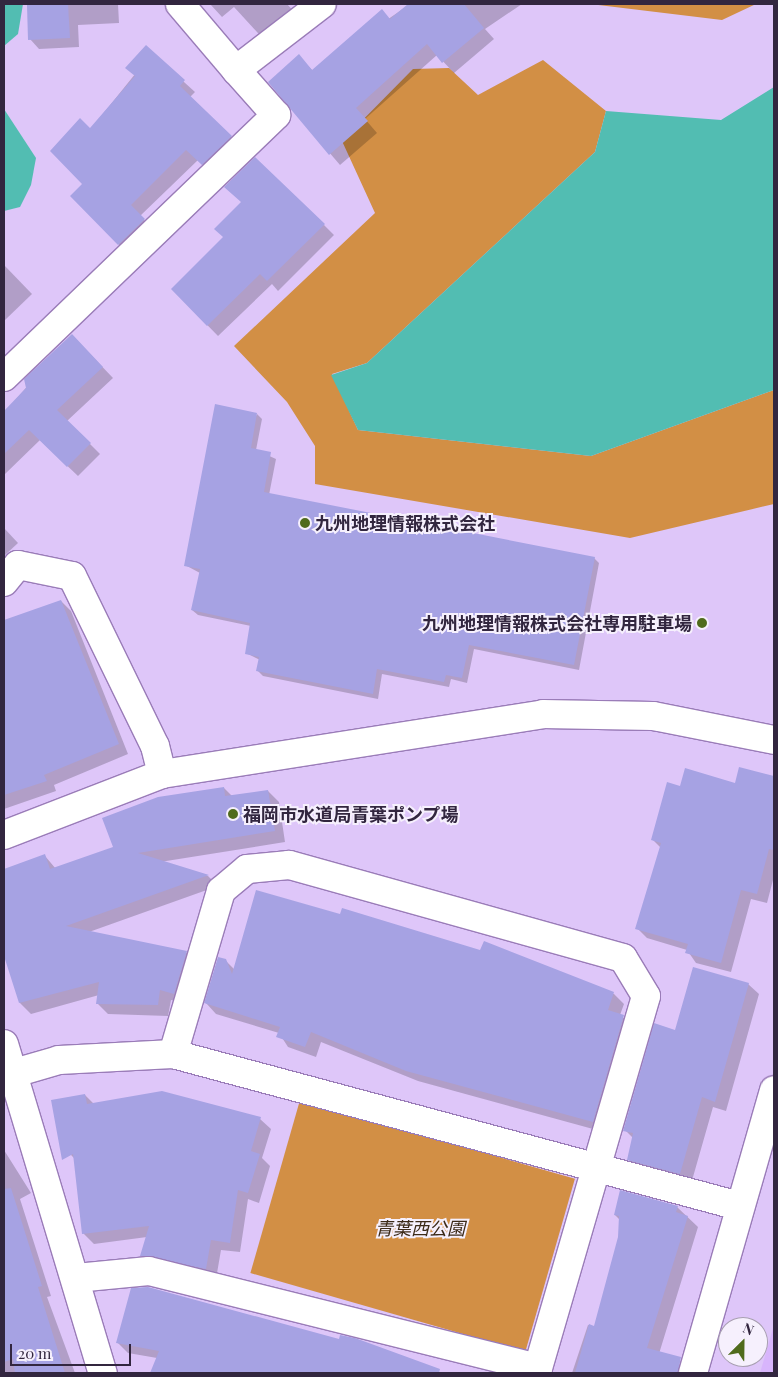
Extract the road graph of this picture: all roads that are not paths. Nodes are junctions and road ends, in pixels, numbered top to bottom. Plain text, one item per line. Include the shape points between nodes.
1 (180, 4) edge
2 (322, 4) edge
3 (236, 70) junction
4 (4, 377) edge
5 (4, 582) edge
6 (774, 740) edge
7 (162, 774) junction
8 (4, 835) edge
9 (4, 1044) edge
10 (173, 1054) junction
11 (9, 1074) edge
12 (774, 1090) edge
13 (596, 1168) junction
14 (739, 1206) junction
15 (76, 1278) junction
16 (103, 1373) edge
17 (693, 1373) edge

1 - 3 street
2 - 3 street
3 - 4 street via 276,115
5 - 7 street via 18,565 72,576 155,746
6 - 7 street via 653,716 543,714
7 - 8 street
9 - 11 street
10 - 11 street via 59,1060
10 - 13 street
10 - 13 street via 221,891 247,869 289,865 623,958 646,996
11 - 15 street
12 - 14 street
13 - 14 street
13 - 15 street via 538,1368 149,1271
14 - 17 street
15 - 16 street

